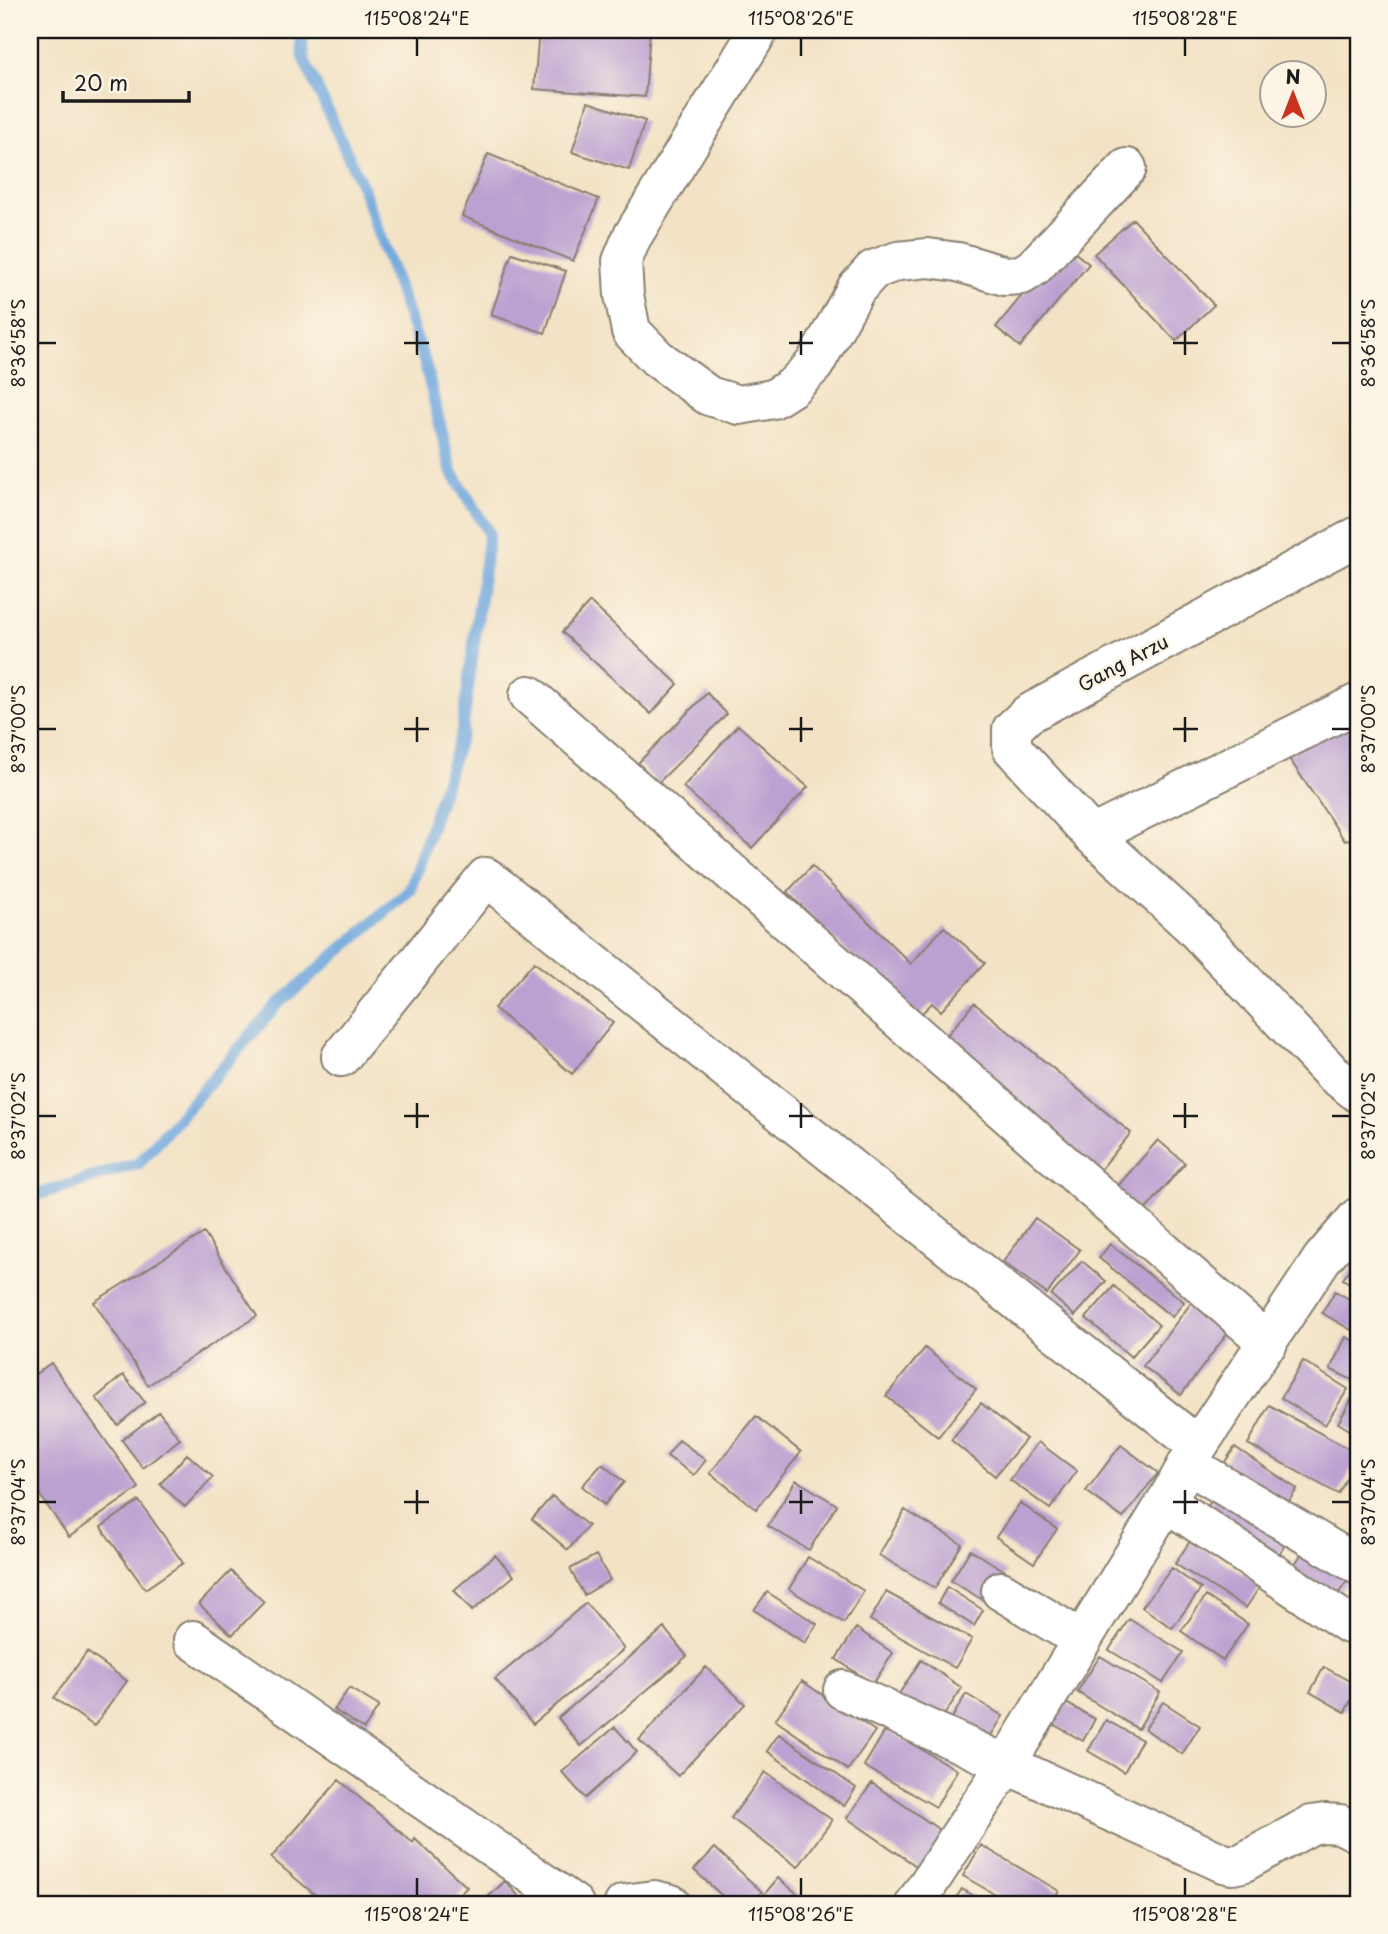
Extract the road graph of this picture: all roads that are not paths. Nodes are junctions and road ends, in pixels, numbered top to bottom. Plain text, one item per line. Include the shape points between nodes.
1 (759, 30) edge
2 (1127, 168) dead end
3 (1358, 536) edge
4 (530, 695) dead end
5 (1358, 703) edge
6 (1092, 835) junction
7 (341, 1057) dead end
8 (1349, 1073) edge
9 (1358, 1217) edge
10 (1268, 1343) junction
11 (1192, 1455) junction
12 (1166, 1502) junction
13 (1358, 1565) edge
14 (1001, 1591) dead end
15 (1349, 1624) dead end
16 (193, 1640) dead end
17 (1082, 1640) junction
18 (843, 1690) dead end
19 (1007, 1763) junction
20 (1358, 1833) edge
21 (574, 1904) edge
22 (624, 1904) edge
23 (670, 1904) edge
24 (915, 1904) edge

1 - 2 street via 632,237 622,261 631,331 657,358 709,396 739,405 773,399 792,387 814,365 856,289 873,270 928,257 1005,276 1022,275
3 - 6 street, Gang Arzu via 1028,714 1012,729 1012,748
4 - 10 street
5 - 6 street
6 - 8 street, Gang Arzu
7 - 11 street via 486,877
9 - 10 street via 1322,1259
10 - 11 street
11 - 12 street
11 - 13 street
12 - 15 street
12 - 17 street
14 - 17 street
16 - 21 street
17 - 19 street
18 - 19 street
19 - 20 street via 1232,1865 1311,1825 1340,1824
19 - 24 street
22 - 23 street via 654,1900

